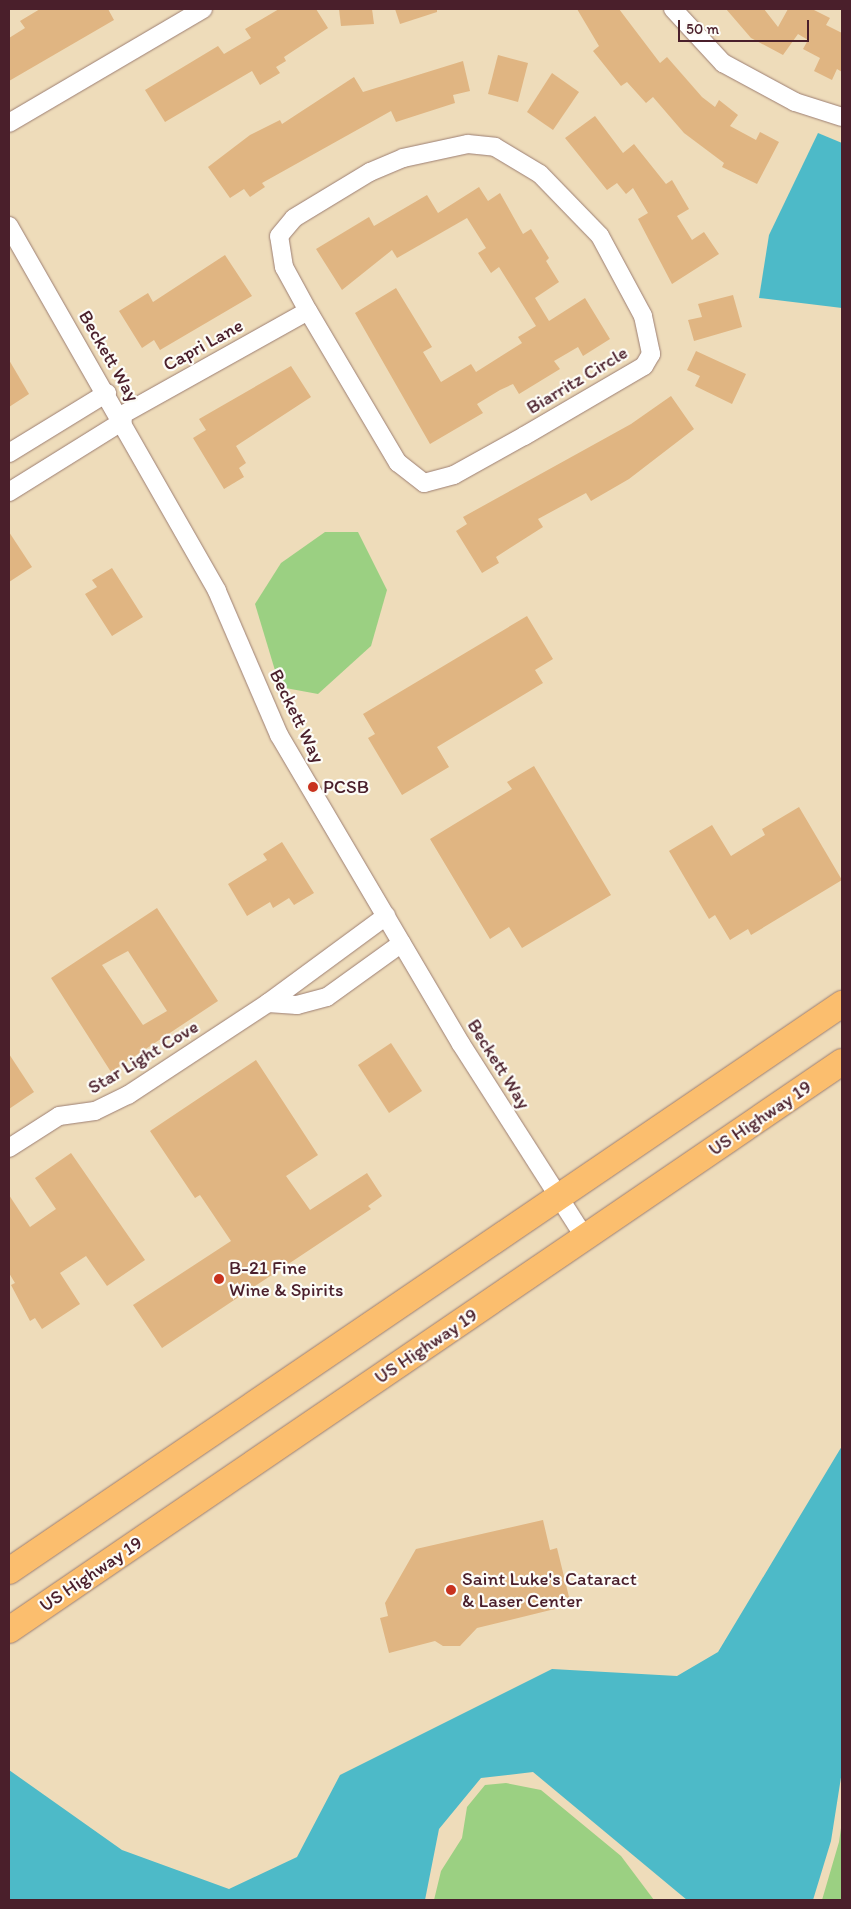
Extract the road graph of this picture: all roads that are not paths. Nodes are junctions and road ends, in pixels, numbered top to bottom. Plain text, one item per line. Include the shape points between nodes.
1 (203, 9) edge
2 (672, 9) edge
3 (842, 117) edge
4 (9, 123) edge
5 (9, 226) edge
6 (308, 311) junction
7 (107, 393) junction
8 (121, 419) junction
9 (9, 453) edge
10 (9, 492) edge
11 (386, 916) junction
12 (402, 943) junction
13 (268, 1003) junction
14 (842, 1004) edge
15 (842, 1062) edge
16 (9, 1148) edge
17 (558, 1197) junction
18 (584, 1238) junction
19 (9, 1572) edge
20 (9, 1630) edge

1 - 4 street
2 - 3 street via 724,63 795,102
5 - 7 street, Beckett Way
6 - 6 street, Biarritz Circle via 284,267 279,236 294,218 329,194 403,158 468,144 495,147 540,174 600,236 643,316 652,354 644,366 524,436 454,475 424,483 398,463
6 - 8 street, Capri Lane
7 - 8 street, Beckett Way
7 - 9 street
8 - 10 street, Capri Lane
8 - 11 street, Beckett Way via 218,591 279,735
11 - 12 street, Beckett Way
11 - 13 street, Star Light Cove
12 - 13 street via 327,997 297,1005
12 - 17 street, Beckett Way
13 - 16 street, Star Light Cove via 128,1095 95,1111 59,1116
14 - 17 highway
15 - 18 highway, US Highway 19
17 - 18 street, Beckett Way
17 - 19 highway
18 - 20 highway, US Highway 19

